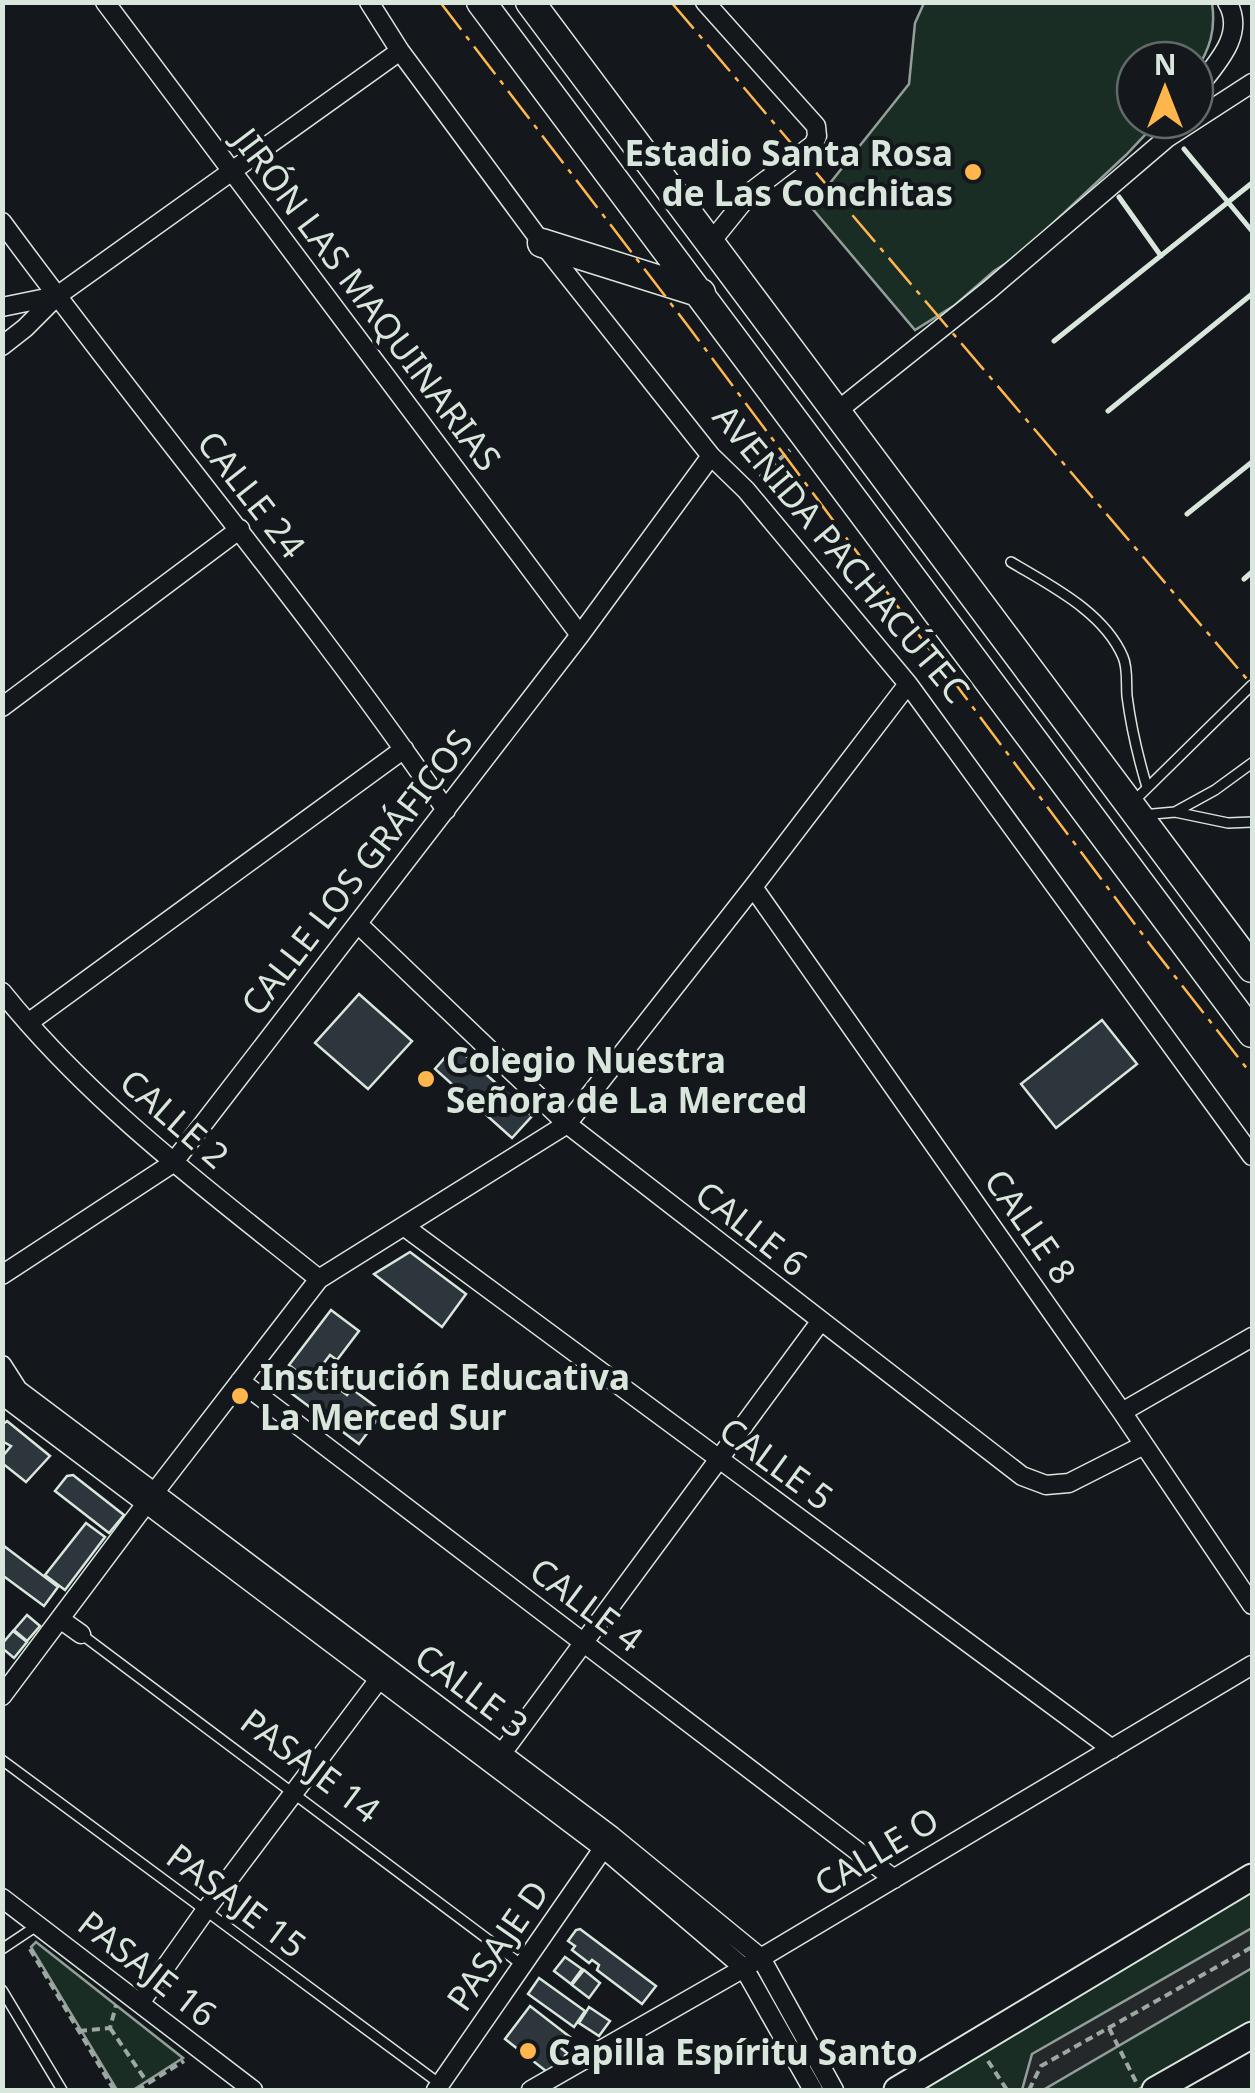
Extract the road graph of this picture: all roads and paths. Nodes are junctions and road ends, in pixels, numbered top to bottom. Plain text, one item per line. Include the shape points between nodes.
1 (105, 2) edge
2 (370, 2) edge
3 (482, 2) edge
4 (530, 2) edge
5 (705, 2) edge
6 (1227, 2) edge
7 (400, 51) junction
8 (1215, 66) edge
9 (1252, 83) edge
10 (1215, 107) edge
11 (1166, 140) edge
12 (231, 172) junction
13 (2, 222) edge
14 (542, 243) junction
15 (710, 243) junction
16 (701, 293) junction
17 (56, 296) junction
18 (2, 307) edge
19 (2, 346) edge
20 (836, 412) junction
21 (795, 446) dead end
22 (711, 456) junction
23 (746, 490) junction
24 (240, 529) junction
25 (1011, 562) dead end
26 (580, 635) junction
27 (908, 684) junction
28 (1252, 685) edge
29 (2, 707) edge
30 (404, 749) junction
31 (1252, 763) edge
32 (1139, 802) junction
33 (446, 810) junction
34 (1175, 812) junction
35 (1252, 822) edge
36 (752, 888) junction
37 (358, 924) junction
38 (1251, 963) edge
39 (2, 992) edge
40 (28, 1023) junction
41 (1252, 1032) edge
42 (566, 1124) junction
43 (1252, 1156) edge
44 (173, 1163) junction
45 (405, 1228) junction
46 (2, 1275) edge
47 (319, 1279) junction
48 (820, 1322) junction
49 (1252, 1337) edge
50 (2, 1366) edge
51 (240, 1381) junction
52 (7, 1395) edge
53 (1122, 1412) junction
54 (1144, 1445) junction
55 (718, 1460) junction
56 (150, 1498) junction
57 (1252, 1605) edge
58 (60, 1619) junction
59 (81, 1634) joint
60 (584, 1642) junction
61 (1252, 1666) edge
62 (384, 1673) junction
63 (2, 1696) edge
64 (1112, 1749) junction
65 (497, 1759) junction
66 (2, 1760) edge
67 (294, 1793) junction
68 (608, 1842) junction
69 (1252, 1877) edge
70 (894, 1878) junction
71 (2, 1898) edge
72 (205, 1911) junction
73 (38, 1925) junction
74 (22, 1936) junction
75 (1252, 1947) edge
76 (2, 1949) edge
77 (752, 1962) junction
78 (522, 1965) junction
79 (2, 1990) edge
80 (116, 2003) dead end
81 (140, 2003) junction
82 (110, 2028) junction
83 (1109, 2028) junction
84 (79, 2031) junction
85 (1252, 2035) edge
86 (969, 2047) junction
87 (200, 2049) junction
88 (148, 2084) junction
89 (438, 2087) edge
90 (62, 2090) edge
91 (114, 2090) edge
92 (137, 2090) edge
93 (253, 2090) edge
94 (532, 2090) edge
95 (813, 2090) edge
96 (834, 2090) edge
97 (897, 2090) edge
98 (1007, 2090) edge
99 (1028, 2090) edge
100 (1141, 2090) edge
101 (1155, 2090) edge

1 - 12 street, JIRÓN LAS MAQUINARIAS
2 - 7 street, AVENIDA PACHACÚTEC
3 - 16 main road, AVENIDA PACHACÚTEC
4 - 15 main road, AVENIDA PACHACÚTEC
5 - 15 street via 816,126 817,136 752,191
6 - 8 street via 1234,13 1232,37
7 - 12 street
7 - 14 street, AVENIDA PACHACÚTEC
9 - 10 street
11 - 20 street
12 - 17 street
12 - 26 street, JIRÓN LAS MAQUINARIAS
13 - 17 street, CALLE 24
14 - 16 main road
14 - 22 street, AVENIDA PACHACÚTEC
15 - 20 main road, AVENIDA PACHACÚTEC
16 - 41 main road, AVENIDA PACHACÚTEC
17 - 18 street
17 - 19 street
17 - 24 street, CALLE 24
20 - 32 main road, AVENIDA PACHACÚTEC via 1001,634
21 - 23 path
22 - 23 street, AVENIDA PACHACÚTEC
22 - 26 street, CALLE LOS GRÁFICOS
23 - 27 street, AVENIDA PACHACÚTEC
24 - 29 street
24 - 30 street, CALLE 24
25 - 32 lane via 1105,627 1124,659
26 - 33 street, CALLE LOS GRÁFICOS
27 - 36 street
27 - 43 street, AVENIDA PACHACÚTEC
28 - 32 lane
30 - 33 street, CALLE 24
30 - 40 street
31 - 34 lane
32 - 34 lane
32 - 38 main road, AVENIDA PACHACÚTEC
33 - 37 street, CALLE LOS GRÁFICOS
34 - 35 lane
36 - 42 street
36 - 53 street, CALLE 8
37 - 42 street, CALLE 6
37 - 44 street, CALLE LOS GRÁFICOS
39 - 40 street, CALLE 2
40 - 44 street, CALLE 2
42 - 45 street
42 - 48 street, CALLE 6
44 - 46 street, CALLE LOS GRÁFICOS
44 - 47 street, CALLE 2
45 - 47 street
45 - 55 street, CALLE 5
47 - 51 street
48 - 54 street, CALLE 6 via 1022,1476 1046,1485 1069,1483
48 - 55 street
49 - 53 street
50 - 52 street, CALLE 3
51 - 56 street
51 - 60 street, CALLE 4
52 - 56 street, CALLE 3
53 - 54 street, CALLE 8
54 - 57 street, CALLE 8
55 - 60 street
55 - 64 street, CALLE 5
56 - 58 street
56 - 62 street, CALLE 3
58 - 59 street, PASAJE 14
58 - 63 street
59 - 67 lane, PASAJE 14
60 - 65 street
60 - 70 street, CALLE 4
61 - 64 street, CALLE O
62 - 65 street, CALLE 3
62 - 67 street
64 - 70 street, CALLE O
65 - 68 street, CALLE 3
66 - 72 lane, PASAJE 15
67 - 72 street
67 - 78 lane, PASAJE 14
68 - 77 street, CALLE 3
68 - 78 street, PASAJE D
69 - 86 street
70 - 77 street, CALLE O
71 - 73 street, PASAJE 16
72 - 81 street
72 - 89 lane, PASAJE 15
73 - 74 lane
73 - 81 street, PASAJE 16
74 - 76 lane
74 - 84 path
75 - 83 path
77 - 94 street, CALLE O
77 - 95 street, CALLE 3
77 - 96 street, CALLE 3
78 - 89 street, PASAJE D
79 - 90 lane
80 - 82 path
81 - 87 street, PASAJE 16
82 - 84 path
82 - 88 path
83 - 99 path via 1041,2066
83 - 100 path
84 - 91 path
85 - 101 street
86 - 97 street
86 - 98 path
87 - 88 path
87 - 93 street, PASAJE 16
88 - 92 path

